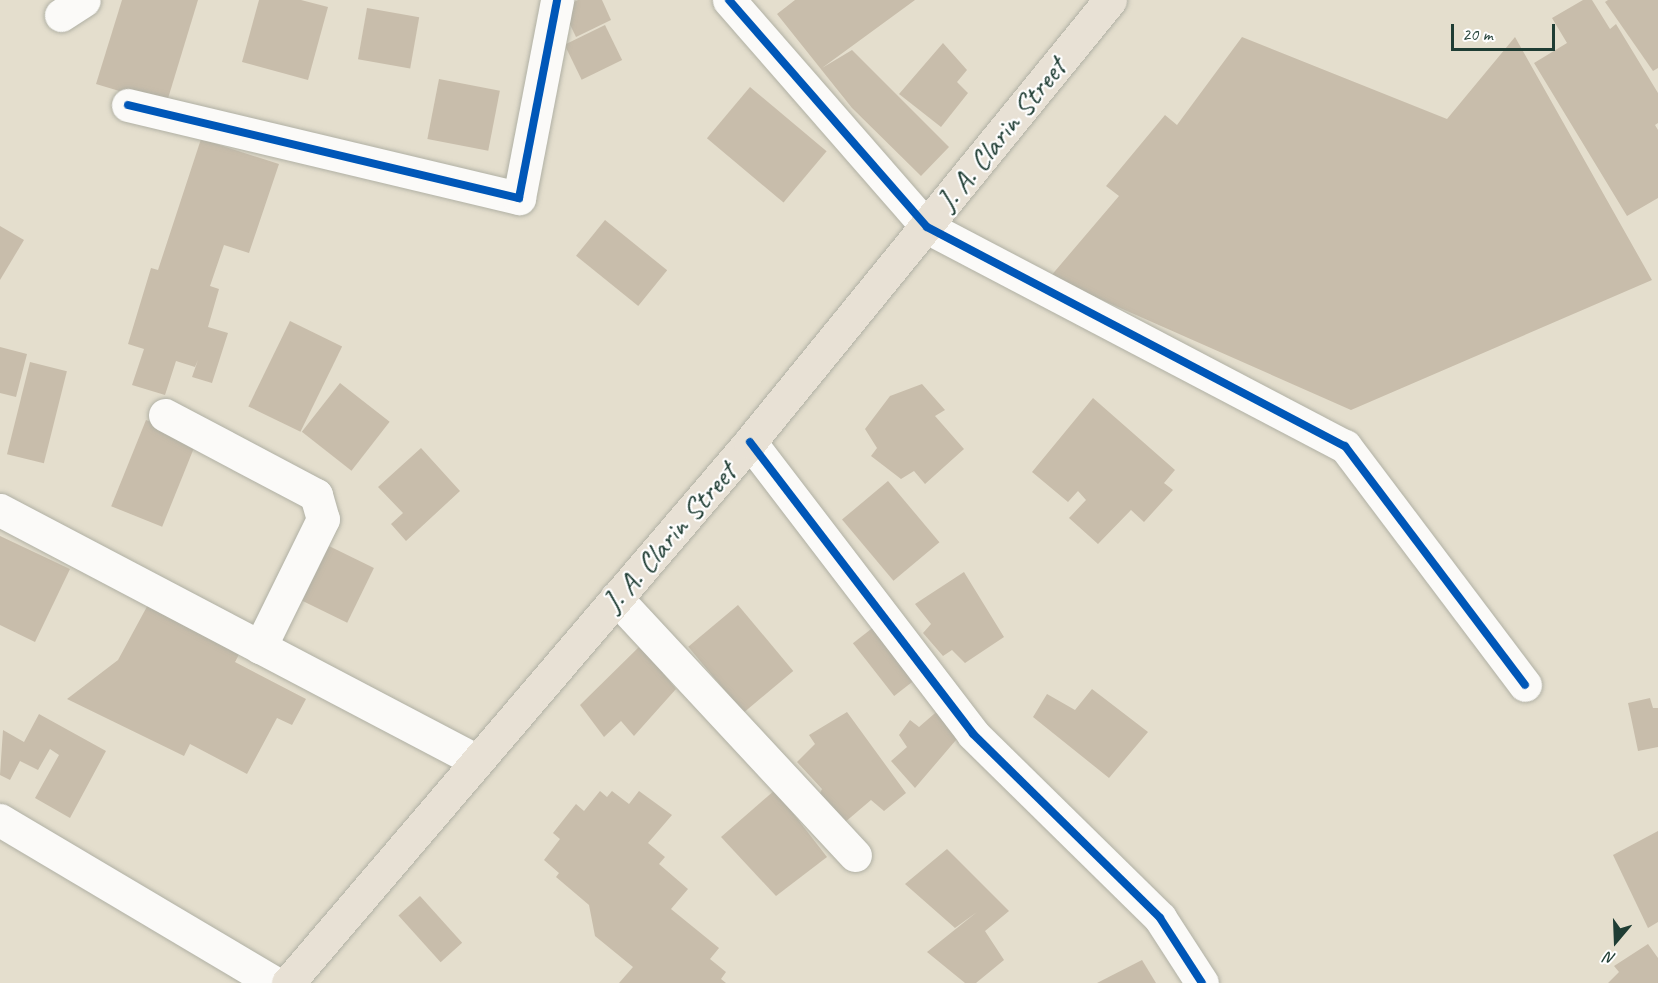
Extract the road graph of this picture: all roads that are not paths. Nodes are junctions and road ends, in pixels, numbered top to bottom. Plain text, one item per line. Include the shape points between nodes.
1 (557, 0) edge
2 (729, 0) edge
3 (1110, 0) edge
4 (128, 105) dead end
5 (927, 227) junction
6 (165, 415) dead end
7 (750, 442) junction
8 (0, 510) edge
9 (616, 598) junction
10 (260, 646) junction
11 (1525, 685) dead end
12 (477, 761) junction
13 (0, 820) edge
14 (855, 855) dead end
15 (274, 983) edge
16 (288, 983) edge
17 (1202, 983) edge

1 - 4 street via 519,198
2 - 5 street
3 - 5 main road, J. A. Clarin Street
5 - 7 main road, J. A. Clarin Street
5 - 11 street via 1345,446
6 - 10 street via 316,495 323,519
7 - 9 main road, J. A. Clarin Street
7 - 17 street via 973,734 1160,918
8 - 10 street
9 - 12 main road, J. A. Clarin Street
9 - 14 street
10 - 12 street
12 - 16 main road, J. A. Clarin Street
13 - 15 street

